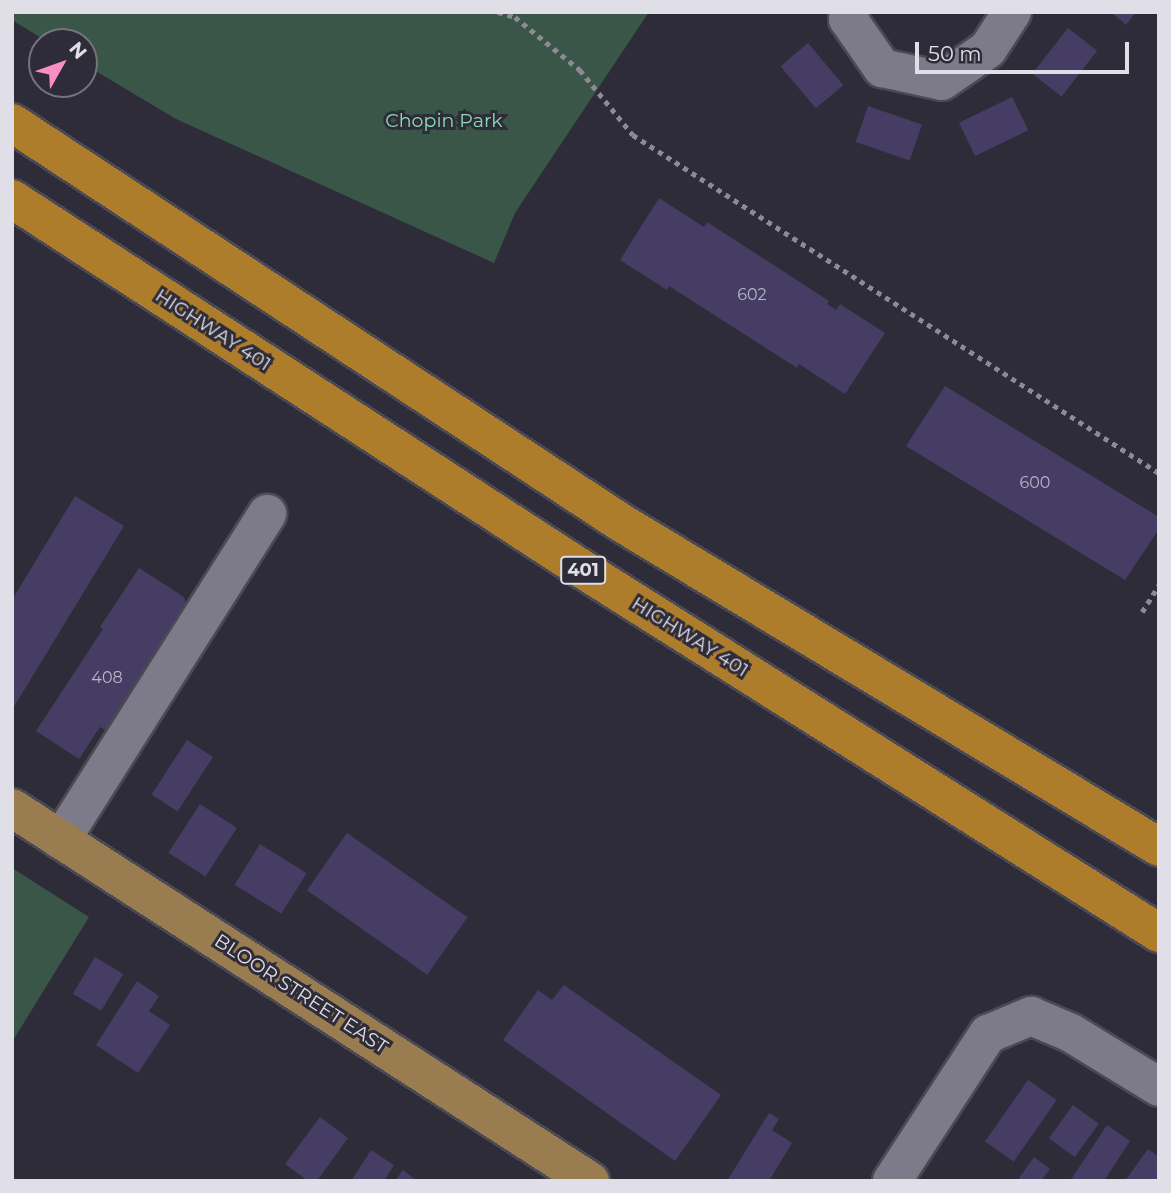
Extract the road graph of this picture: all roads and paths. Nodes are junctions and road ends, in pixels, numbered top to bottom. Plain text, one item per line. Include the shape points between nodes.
1 (498, 12) edge
2 (850, 12) edge
3 (1012, 12) edge
4 (12, 124) edge
5 (12, 200) edge
6 (1159, 473) edge
7 (267, 514) dead end
8 (1159, 584) edge
9 (1142, 612) dead end
10 (12, 808) edge
11 (61, 840) junction
12 (1159, 847) edge
13 (1159, 933) edge
14 (1159, 1087) edge
15 (590, 1181) edge
16 (892, 1181) edge

1 - 6 path via 515,18 580,70 634,135
2 - 3 street via 848,19 882,68 942,81 988,49
4 - 12 highway via 620,522
5 - 13 highway, HIGHWAY 401 / 401 via 580,568
7 - 11 street
8 - 9 path
10 - 11 main road, BLOOR STREET EAST
11 - 15 main road, BLOOR STREET EAST
14 - 16 street via 1072,1033 1031,1016 988,1034

